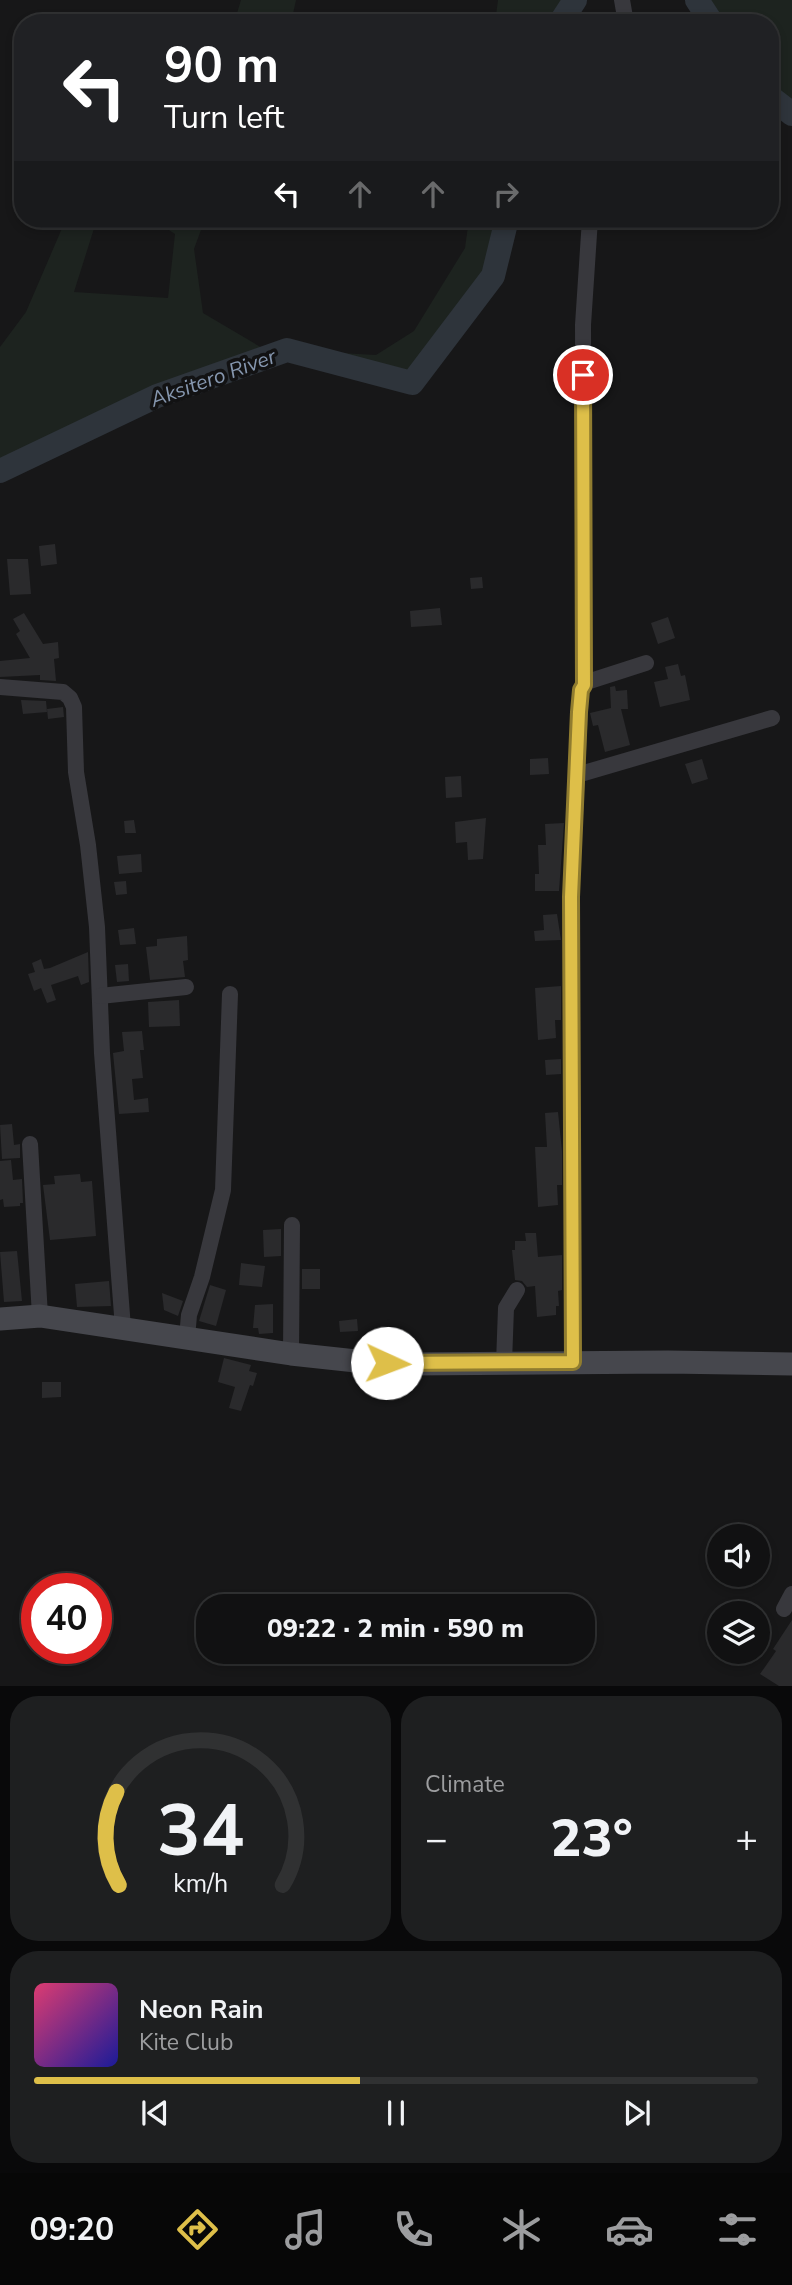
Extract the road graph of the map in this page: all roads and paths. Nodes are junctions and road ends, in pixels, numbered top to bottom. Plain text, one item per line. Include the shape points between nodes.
1 (589, 228) edge
2 (646, 663) dead end
3 (584, 685) junction
4 (0, 687) edge
5 (772, 718) dead end
6 (577, 775) junction
7 (186, 987) dead end
8 (230, 994) dead end
9 (100, 996) junction
10 (30, 1143) dead end
11 (292, 1225) dead end
12 (517, 1290) dead end
13 (40, 1316) junction
14 (0, 1319) edge
15 (123, 1328) junction
16 (187, 1338) junction
17 (291, 1354) junction
18 (573, 1362) junction
19 (504, 1363) junction
20 (792, 1364) edge
21 (792, 1594) edge
22 (784, 1609) dead end

1 - 3 street via 583,325
2 - 3 street
3 - 6 street
4 - 9 street via 63,692 74,707 76,772 92,883
5 - 6 street
6 - 18 street via 571,910
7 - 9 street
8 - 16 street via 223,1190
9 - 15 street
10 - 13 street
11 - 17 street
12 - 19 street via 506,1308
13 - 14 street
13 - 15 street
15 - 16 street
16 - 17 street
17 - 19 street via 411,1364
18 - 19 street
18 - 20 street
21 - 22 street

